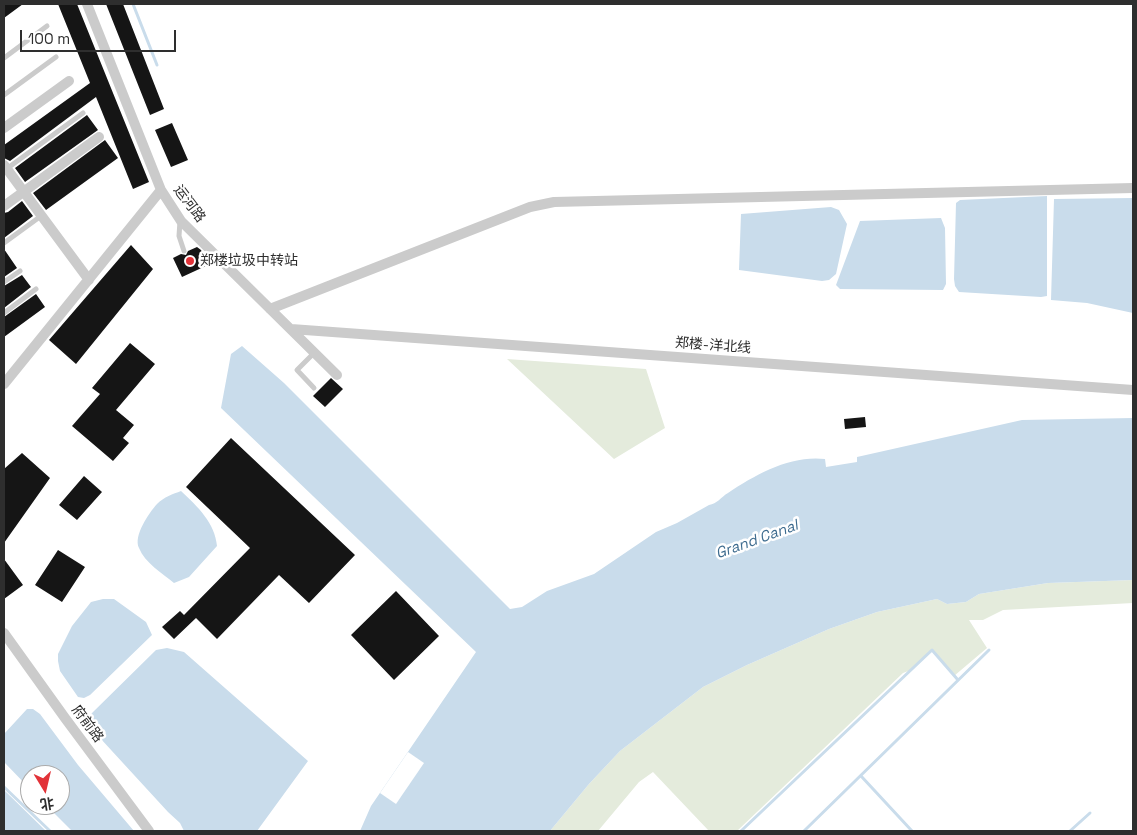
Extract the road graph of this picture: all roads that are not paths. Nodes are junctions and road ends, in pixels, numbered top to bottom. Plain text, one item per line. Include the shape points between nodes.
1 (87, 4) edge
2 (47, 26) dead end
3 (56, 57) dead end
4 (4, 58) edge
5 (69, 81) dead end
6 (4, 95) edge
7 (83, 113) dead end
8 (4, 128) edge
9 (99, 137) dead end
10 (5, 168) edge
11 (1133, 188) edge
12 (161, 190) junction
13 (24, 192) junction
14 (4, 206) edge
15 (42, 216) junction
16 (180, 221) junction
17 (4, 243) edge
18 (184, 251) dead end
19 (20, 271) dead end
20 (89, 280) junction
21 (4, 282) edge
22 (36, 289) dead end
23 (270, 309) junction
24 (4, 313) edge
25 (291, 329) junction
26 (315, 352) junction
27 (337, 374) dead end
28 (5, 379) edge
29 (314, 388) dead end
30 (1133, 390) edge
31 (4, 633) edge
32 (149, 831) edge

1 - 12 street, 运河路
2 - 4 lane
3 - 6 lane
5 - 8 street
7 - 10 lane
9 - 13 street
10 - 13 street
11 - 23 street via 554,202 530,207
12 - 16 street, 运河路
12 - 20 street
13 - 14 street
13 - 15 street
15 - 17 lane
15 - 20 street
16 - 18 lane via 179,236
16 - 23 street, 运河路
19 - 21 lane
20 - 28 street
22 - 24 lane
23 - 25 street, 运河路
25 - 26 street, 运河路
25 - 30 street, 郑楼-洋北线
26 - 27 street, 运河路
26 - 29 lane via 297,370
31 - 32 street, 府前路

